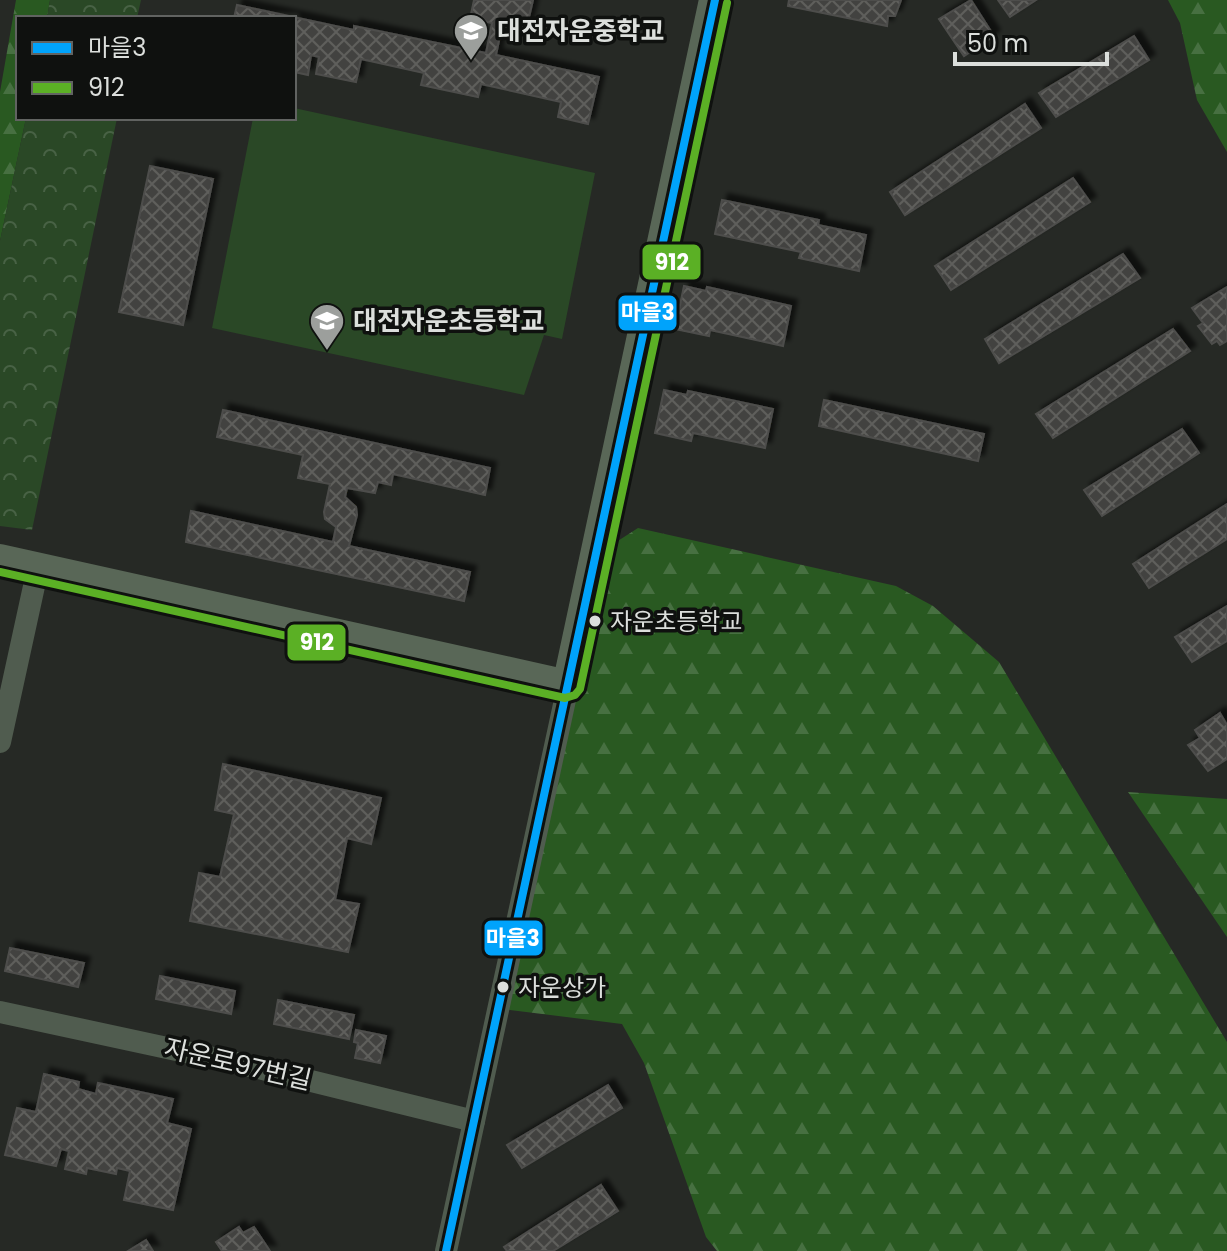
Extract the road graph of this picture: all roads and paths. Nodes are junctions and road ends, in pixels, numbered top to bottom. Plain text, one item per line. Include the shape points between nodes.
1 (715, 0) edge
2 (0, 560) edge
3 (38, 568) junction
4 (568, 686) junction
5 (0, 742) edge
6 (0, 1012) edge
7 (474, 1121) junction
8 (446, 1251) edge

1 - 4 street
2 - 3 street
3 - 4 street
3 - 5 street
4 - 7 street
6 - 7 street, 자운로97번길
7 - 8 street

